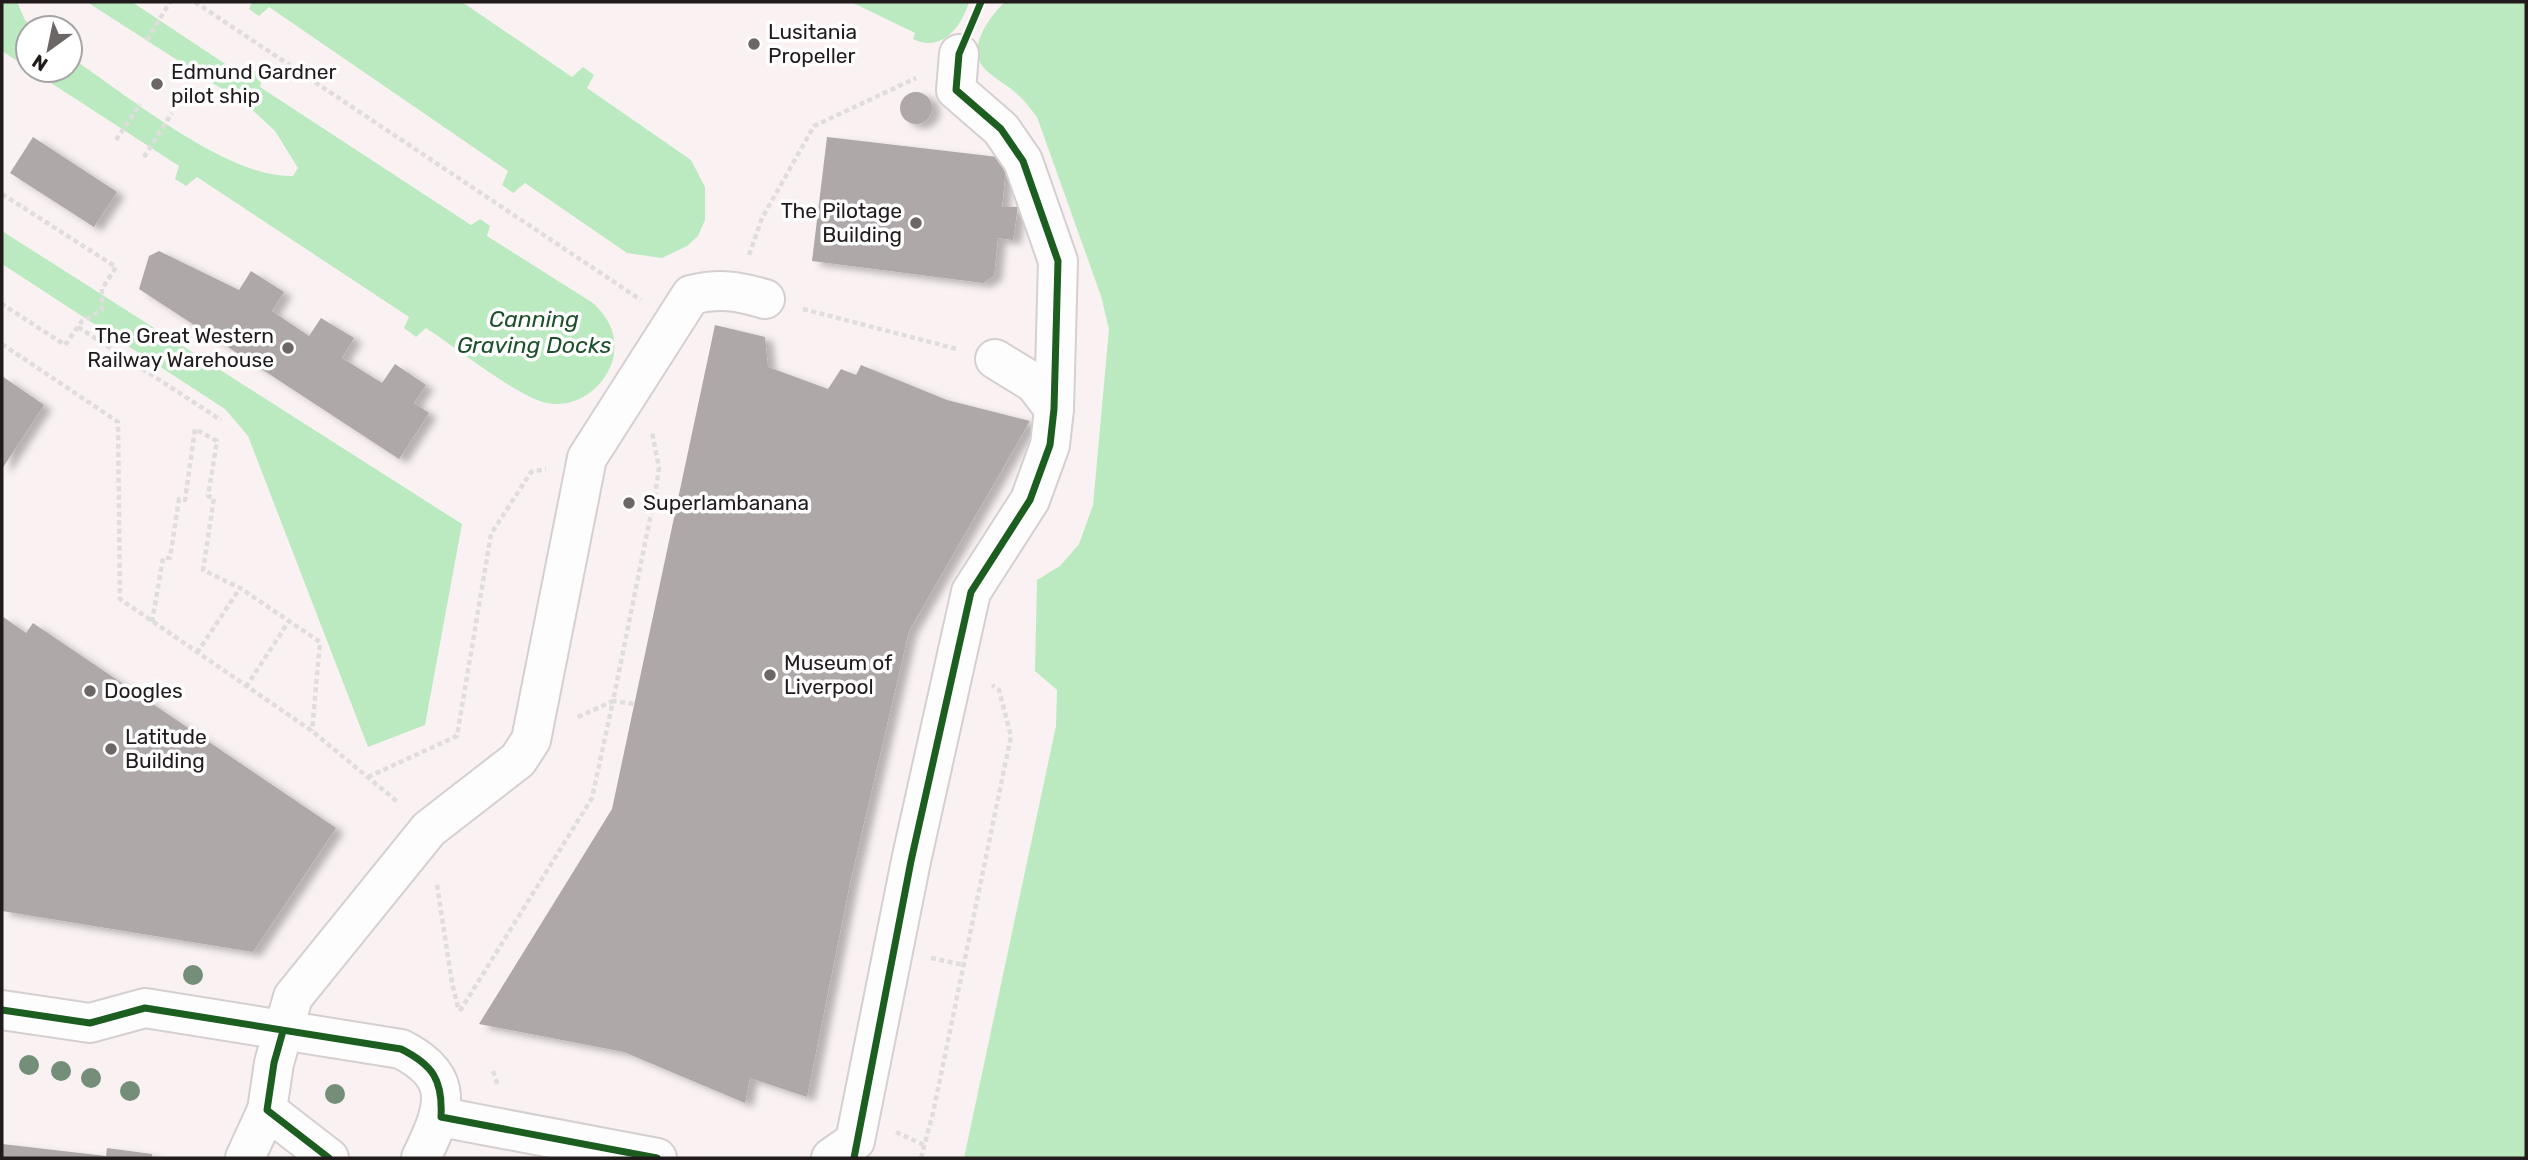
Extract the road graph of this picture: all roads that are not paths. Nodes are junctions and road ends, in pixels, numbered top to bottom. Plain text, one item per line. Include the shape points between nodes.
1 (959, 54) road end
2 (751, 295) road end
3 (995, 359) road end
4 (1054, 409) junction
5 (2, 1010) edge
6 (283, 1031) junction
7 (267, 1110) junction
8 (441, 1117) junction
9 (245, 1158) edge
10 (329, 1158) edge
11 (421, 1158) edge
12 (657, 1158) edge
13 (831, 1158) edge

1 - 4 street via 956,90 1001,129 1023,161 1058,261
2 - 6 street via 717,289 691,295 587,458 531,740 518,760 429,829 293,997
3 - 4 street via 1034,383
4 - 13 street via 1051,444 1030,500 971,592 855,1140
5 - 6 street via 90,1023 145,1009
6 - 7 street
6 - 8 street via 401,1049 424,1061 436,1078
7 - 9 street
7 - 10 street
8 - 11 street
8 - 12 street

